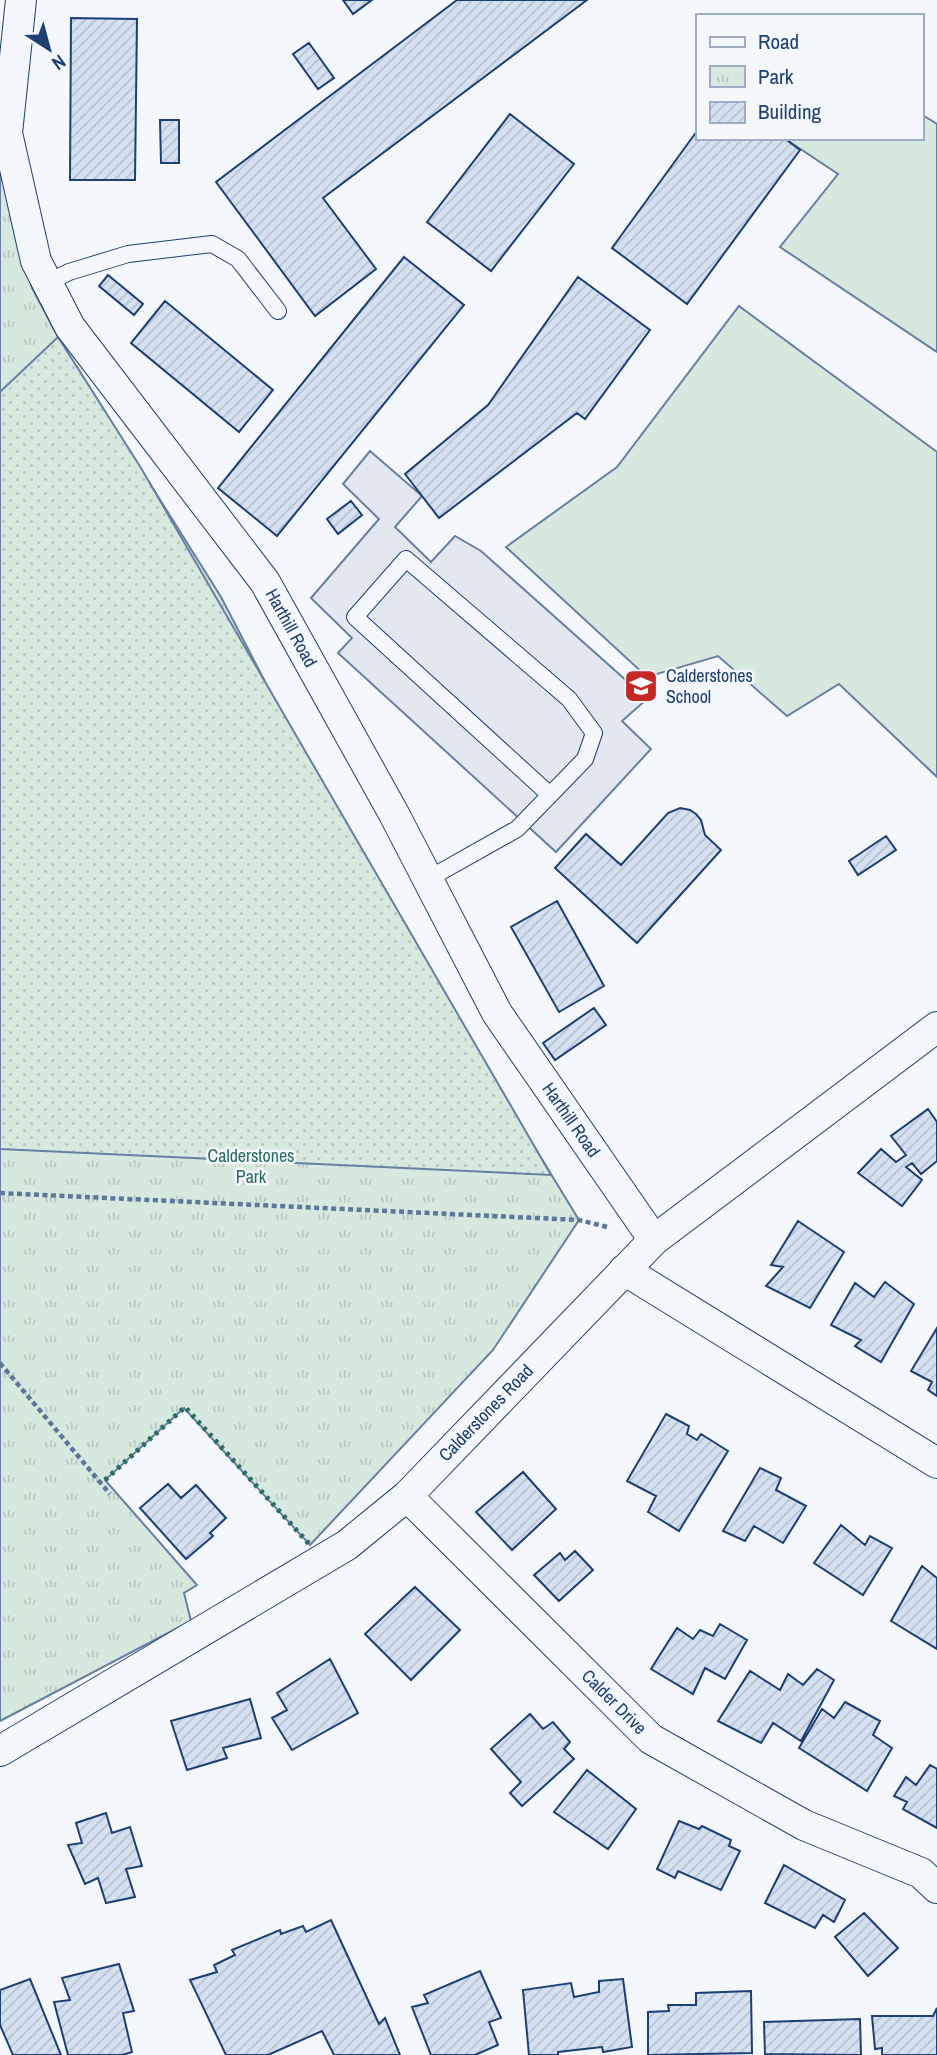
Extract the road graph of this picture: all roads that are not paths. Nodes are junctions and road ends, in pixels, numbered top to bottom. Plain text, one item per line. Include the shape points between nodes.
1 (21, 0) edge
2 (47, 283) junction
3 (278, 311) dead end
4 (550, 795) junction
5 (428, 879) junction
6 (933, 1035) edge
7 (654, 1240) junction
8 (624, 1270) junction
9 (937, 1463) edge
10 (407, 1496) junction
11 (0, 1751) edge
12 (937, 1888) edge

1 - 2 street, Harthill Road via 7,133 36,261
2 - 3 lane via 128,254 212,244 238,259
2 - 5 street, Harthill Road via 69,327 265,582
4 - 4 lane via 585,759 594,733 569,698 406,559 355,617
4 - 5 lane via 517,829
5 - 7 street, Harthill Road via 497,1013
6 - 7 street, Calderstones Road
7 - 8 street, Calderstones Road
8 - 9 street
8 - 10 street, Calderstones Road
10 - 11 street, Calderstones Road via 347,1545
10 - 12 street, Calder Drive via 651,1739 804,1825 921,1873

